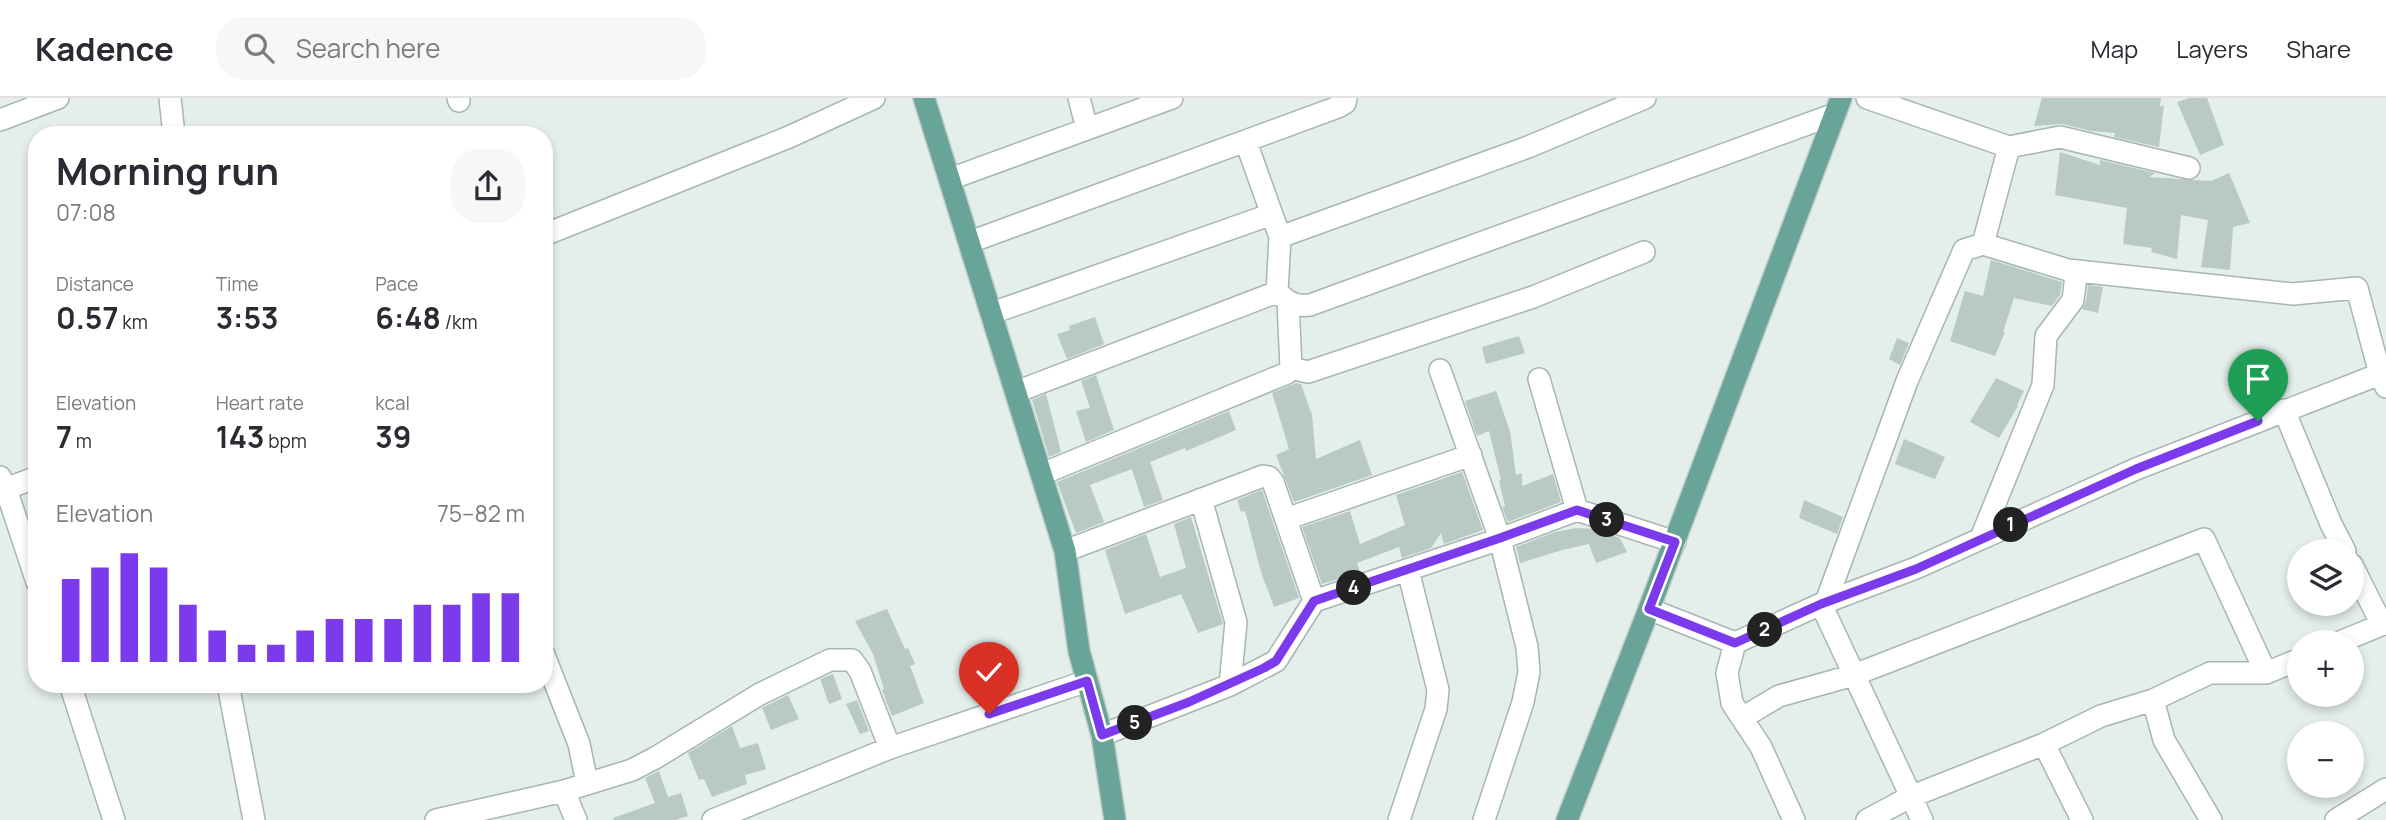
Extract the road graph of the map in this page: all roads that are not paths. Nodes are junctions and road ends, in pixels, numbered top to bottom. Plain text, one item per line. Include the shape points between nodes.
1 (58, 98) edge
2 (170, 98) edge
3 (874, 98) edge
4 (924, 98) edge
5 (1079, 98) edge
6 (1172, 98) edge
7 (1346, 98) edge
8 (1645, 98) edge
9 (1867, 98) edge
10 (1838, 106) edge
11 (0, 120) edge
12 (173, 126) edge
13 (1087, 129) junction
14 (1245, 142) junction
15 (2009, 147) junction
16 (2189, 168) dead end
17 (950, 179) junction
18 (1272, 214) junction
19 (553, 231) edge
20 (1280, 237) junction
21 (970, 242) junction
22 (1983, 244) junction
23 (1644, 252) dead end
24 (2068, 270) junction
25 (1283, 297) junction
26 (992, 313) junction
27 (1291, 368) junction
28 (1440, 370) dead end
29 (1539, 380) dead end
30 (2383, 380) edge
31 (1016, 392) junction
32 (2284, 410) junction
33 (1471, 455) junction
34 (1041, 474) junction
35 (28, 479) edge
36 (2, 486) edge
37 (1201, 499) junction
38 (1577, 510) junction
39 (1286, 519) junction
40 (1500, 538) junction
41 (1981, 538) junction
42 (2339, 539) edge
43 (1675, 542) junction
44 (1065, 551) junction
45 (28, 557) edge
46 (1408, 570) junction
47 (2364, 587) edge
48 (1314, 601) junction
49 (1824, 603) junction
50 (1649, 609) junction
51 (2384, 624) edge
52 (1707, 632) junction
53 (2364, 632) edge
54 (1735, 643) junction
55 (2287, 665) edge
56 (1727, 673) junction
57 (2266, 674) junction
58 (1854, 675) junction
59 (553, 678) edge
60 (1087, 681) junction
61 (1230, 685) junction
62 (73, 693) edge
63 (230, 693) edge
64 (2154, 700) junction
65 (1742, 718) junction
66 (1102, 735) junction
67 (2044, 744) junction
68 (890, 748) junction
69 (587, 783) junction
70 (2386, 789) edge
71 (564, 791) junction
72 (1910, 797) junction
73 (114, 820) edge
74 (254, 820) edge
75 (436, 820) edge
76 (576, 820) edge
77 (713, 820) edge
78 (1115, 820) edge
79 (1399, 820) edge
80 (1484, 820) edge
81 (1567, 820) edge
82 (1794, 820) edge
83 (1867, 820) edge
84 (1922, 820) edge
85 (2082, 820) edge
86 (2211, 820) edge
87 (2336, 820) edge

1 - 11 street
2 - 12 street
3 - 19 street
4 - 17 main road
5 - 13 street
6 - 13 street
7 - 14 street via 1338,107
8 - 20 street via 1528,148
9 - 15 street
10 - 25 street via 1310,305 1298,306
10 - 43 main road
13 - 17 street
14 - 18 street
14 - 21 street
15 - 16 street via 2060,137
15 - 22 street
17 - 21 main road
18 - 20 street
18 - 26 street
20 - 25 street
21 - 26 main road
22 - 24 street
22 - 49 street via 1964,250 1927,333
23 - 27 street via 1533,297 1308,372
24 - 30 street via 2293,294 2357,288
24 - 41 street via 2076,276 2073,300 2046,335 2043,384
25 - 27 street
25 - 31 street
26 - 31 main road
27 - 34 street
28 - 33 street
29 - 38 street
30 - 32 street
31 - 34 main road
32 - 41 street
32 - 42 street
33 - 39 street
33 - 40 street
34 - 44 main road
35 - 36 street
36 - 45 street
37 - 39 street via 1269,477
37 - 44 street
37 - 61 street via 1236,622
38 - 40 street
38 - 43 street
39 - 48 street
40 - 46 street
40 - 80 street via 1529,671
41 - 49 street via 1916,569
43 - 50 main road
44 - 60 main road
46 - 48 street
46 - 79 street via 1438,690 1436,709
47 - 51 street
48 - 61 street via 1276,661
49 - 54 street
49 - 58 street
50 - 52 street
50 - 81 main road
51 - 53 street
52 - 54 street
52 - 56 street
54 - 56 street
55 - 57 street
56 - 65 street via 1732,703
57 - 58 street via 2204,540
57 - 64 street via 2210,673
58 - 65 street via 1779,696
58 - 72 street
59 - 69 street via 579,744
60 - 66 main road
60 - 68 street
61 - 66 street
62 - 73 street
63 - 74 street
64 - 67 street via 2101,716
64 - 86 street via 2164,740
65 - 82 street via 1761,747
66 - 78 main road
67 - 72 street
67 - 85 street
68 - 69 street via 860,671 852,660 830,660 760,694 632,770
68 - 77 street
69 - 71 street
70 - 87 street
71 - 75 street
71 - 76 street
72 - 83 street
72 - 84 street

